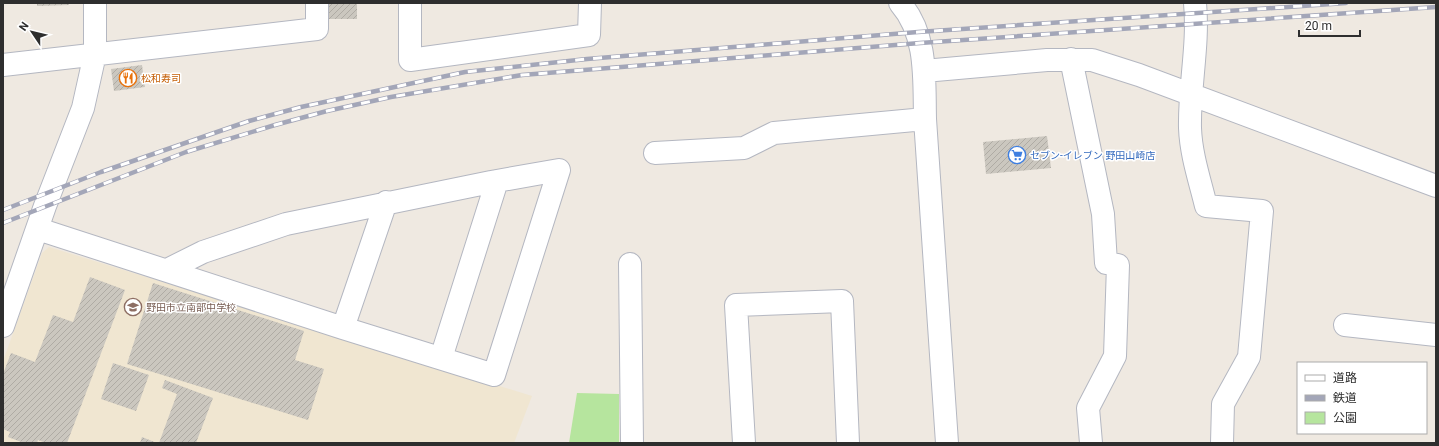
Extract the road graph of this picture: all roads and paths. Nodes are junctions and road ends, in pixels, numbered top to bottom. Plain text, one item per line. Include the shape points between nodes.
1 (95, 3) edge
2 (317, 3) edge
3 (410, 3) edge
4 (590, 3) edge
5 (1195, 3) edge
6 (905, 6) edge
7 (96, 54) junction
8 (1071, 60) junction
9 (3, 65) edge
10 (924, 70) junction
11 (1191, 96) junction
12 (925, 119) junction
13 (655, 153) dead end
14 (497, 181) junction
15 (1436, 186) edge
16 (386, 202) junction
17 (38, 229) junction
18 (630, 264) dead end
19 (167, 270) junction
20 (1345, 325) dead end
21 (3, 326) edge
22 (343, 328) junction
23 (1436, 335) edge
24 (441, 358) junction
25 (632, 443) edge
26 (744, 443) edge
27 (848, 443) edge
28 (947, 443) edge
29 (1091, 443) edge
30 (1222, 443) edge

1 - 7 street
2 - 7 street via 317,29
3 - 4 street via 410,60 590,35
5 - 11 street via 1195,56
6 - 10 street via 918,32
7 - 9 street
7 - 17 street via 83,108
8 - 10 street
8 - 11 street via 1092,60 1110,64
8 - 29 street via 1103,214 1106,263 1118,265 1115,356 1088,408
10 - 12 street
11 - 15 street
11 - 30 street via 1192,150 1206,206 1262,211 1249,357 1223,404
12 - 13 street via 774,133 744,148
12 - 28 street
14 - 16 street
14 - 24 street
14 - 24 street via 559,170 494,375
16 - 19 street via 286,224 203,252
16 - 22 street
17 - 19 street
17 - 21 street
18 - 25 street
19 - 22 street
20 - 23 street
22 - 24 street
26 - 27 street via 736,306 842,302

